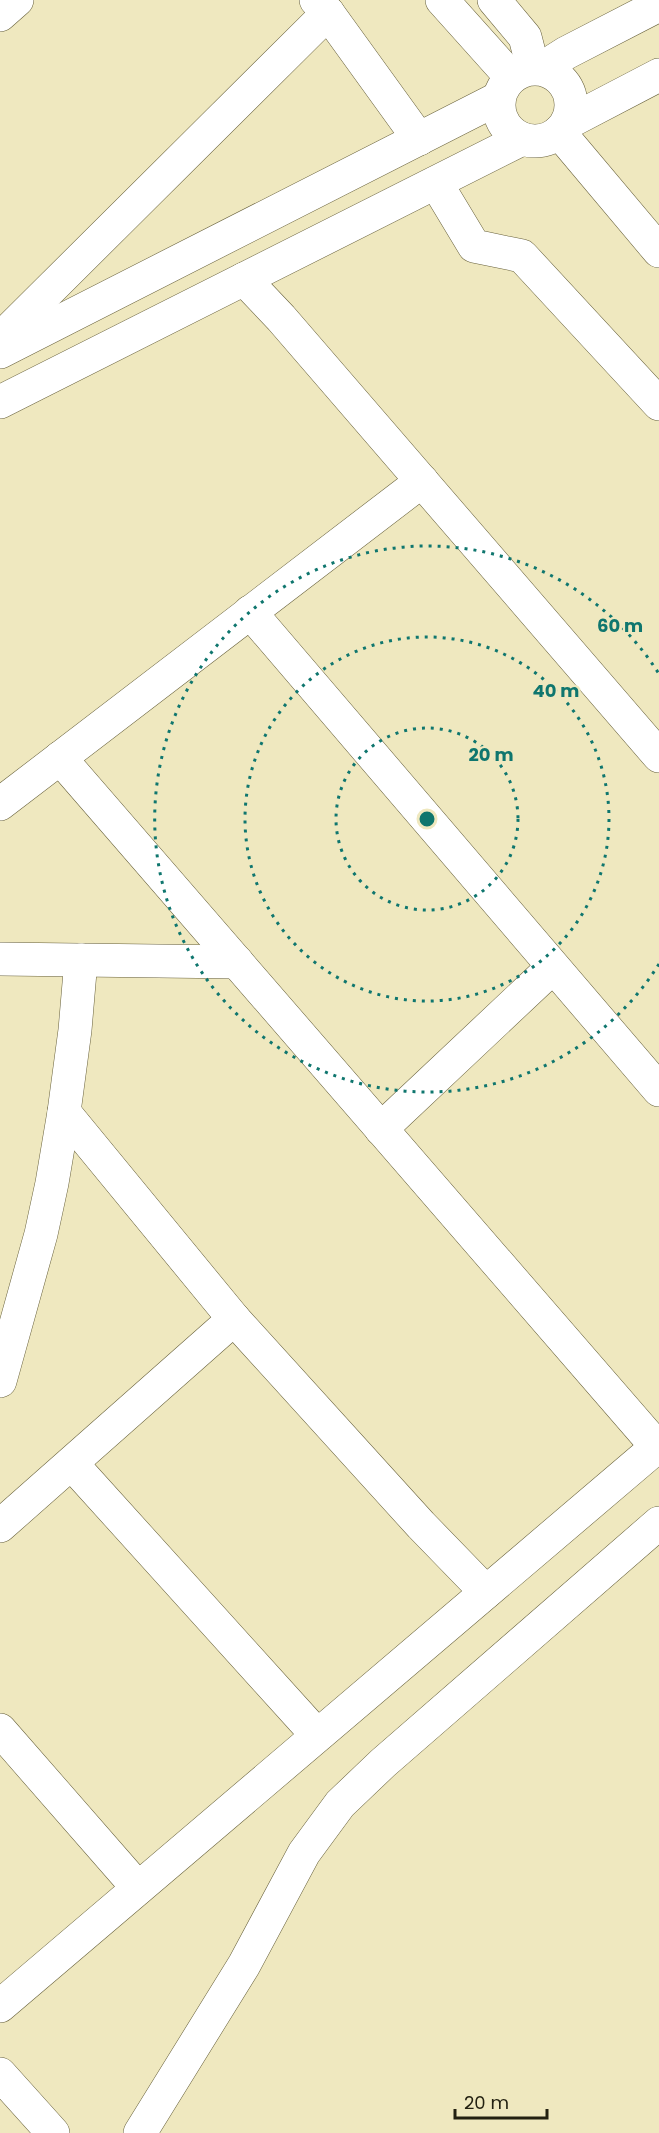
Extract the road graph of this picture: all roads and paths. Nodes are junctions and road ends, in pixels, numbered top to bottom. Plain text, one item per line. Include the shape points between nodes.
1 (442, 0) edge
2 (494, 0) edge
3 (659, 5) edge
4 (322, 6) edge
5 (659, 75) edge
6 (522, 78) junction
7 (563, 128) junction
8 (419, 139) junction
9 (522, 139) junction
10 (436, 183) junction
11 (659, 251) edge
12 (244, 279) junction
13 (0, 339) edge
14 (0, 352) edge
15 (0, 402) edge
16 (659, 404) edge
17 (422, 481) junction
18 (250, 612) junction
19 (653, 738) edge
20 (60, 758) junction
21 (0, 804) edge
22 (0, 959) edge
23 (81, 960) junction
24 (237, 962) junction
25 (553, 967) junction
26 (659, 1090) edge
27 (64, 1112) junction
28 (381, 1129) junction
29 (234, 1319) junction
30 (0, 1381) edge
31 (658, 1446) edge
32 (72, 1464) junction
33 (659, 1523) edge
34 (0, 1526) edge
35 (486, 1592) junction
36 (0, 1730) edge
37 (317, 1735) junction
38 (138, 1888) junction
39 (0, 2006) edge
40 (0, 2074) edge
41 (54, 2133) edge
42 (140, 2133) edge

1 - 6 street
2 - 6 street via 525,37
3 - 6 street
4 - 8 street
4 - 13 street
5 - 7 street
6 - 7 street via 558,76 571,98 571,111
6 - 8 street
6 - 9 street via 500,115 508,129
7 - 9 street via 542,141
7 - 11 street
8 - 14 street
9 - 10 street
10 - 12 street
10 - 16 street via 474,246 522,256
12 - 15 street
12 - 17 street
17 - 18 street
17 - 19 street
18 - 20 street
18 - 25 street
20 - 21 street
20 - 24 street
22 - 23 street
23 - 24 street
23 - 27 street
24 - 28 street
25 - 26 street
25 - 28 street
27 - 29 street
27 - 30 street via 41,1234
28 - 31 street
29 - 32 street
29 - 35 street
31 - 35 street
32 - 34 street
32 - 37 street
33 - 42 street via 383,1762 340,1804 304,1852 239,1975
35 - 37 street
36 - 38 street
37 - 38 street
38 - 39 street
40 - 41 street

